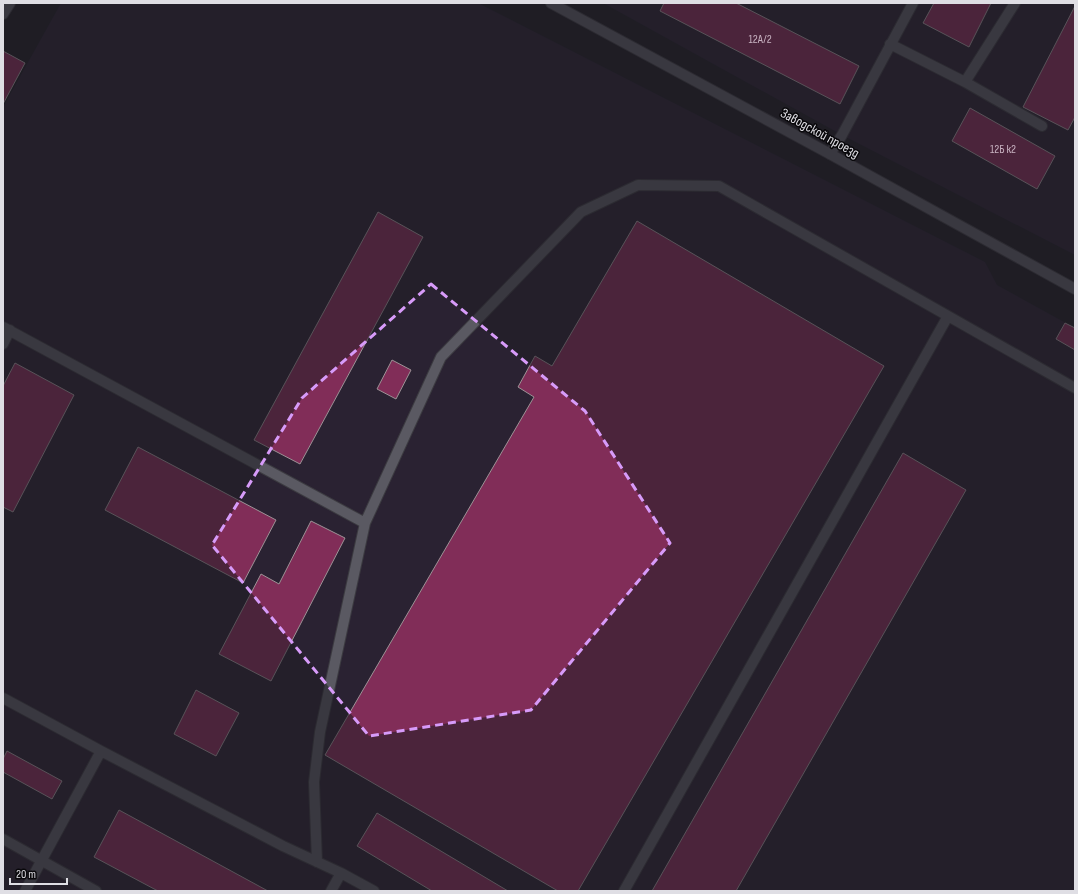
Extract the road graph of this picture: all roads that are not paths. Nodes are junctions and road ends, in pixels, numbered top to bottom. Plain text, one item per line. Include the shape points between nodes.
1 (10, 3) edge
2 (551, 3) edge
3 (913, 3) edge
4 (1015, 3) edge
5 (3, 14) edge
6 (890, 44) junction
7 (965, 82) junction
8 (1042, 126) dead end
9 (830, 154) junction
10 (1075, 289) edge
11 (948, 316) junction
12 (6, 329) edge
13 (3, 344) edge
14 (1075, 388) edge
15 (365, 523) junction
16 (3, 698) edge
17 (101, 751) junction
18 (3, 839) edge
19 (41, 860) junction
20 (317, 862) junction
21 (341, 873) junction
22 (25, 891) edge
23 (96, 891) edge
24 (331, 891) edge
25 (374, 891) edge
26 (624, 891) edge

1 - 5 street
2 - 9 street, Заводской проезд
3 - 6 street
4 - 7 street
6 - 7 street
6 - 9 street
7 - 8 street
9 - 10 street, Заводской проезд
11 - 14 street
11 - 15 street via 719,186 638,185 581,212 441,357
11 - 26 street
12 - 13 street
12 - 15 street
15 - 20 street via 320,732 314,782
16 - 17 street
17 - 19 street
17 - 20 street
18 - 19 street
19 - 22 street
19 - 23 street
20 - 21 street
21 - 24 street
21 - 25 street

